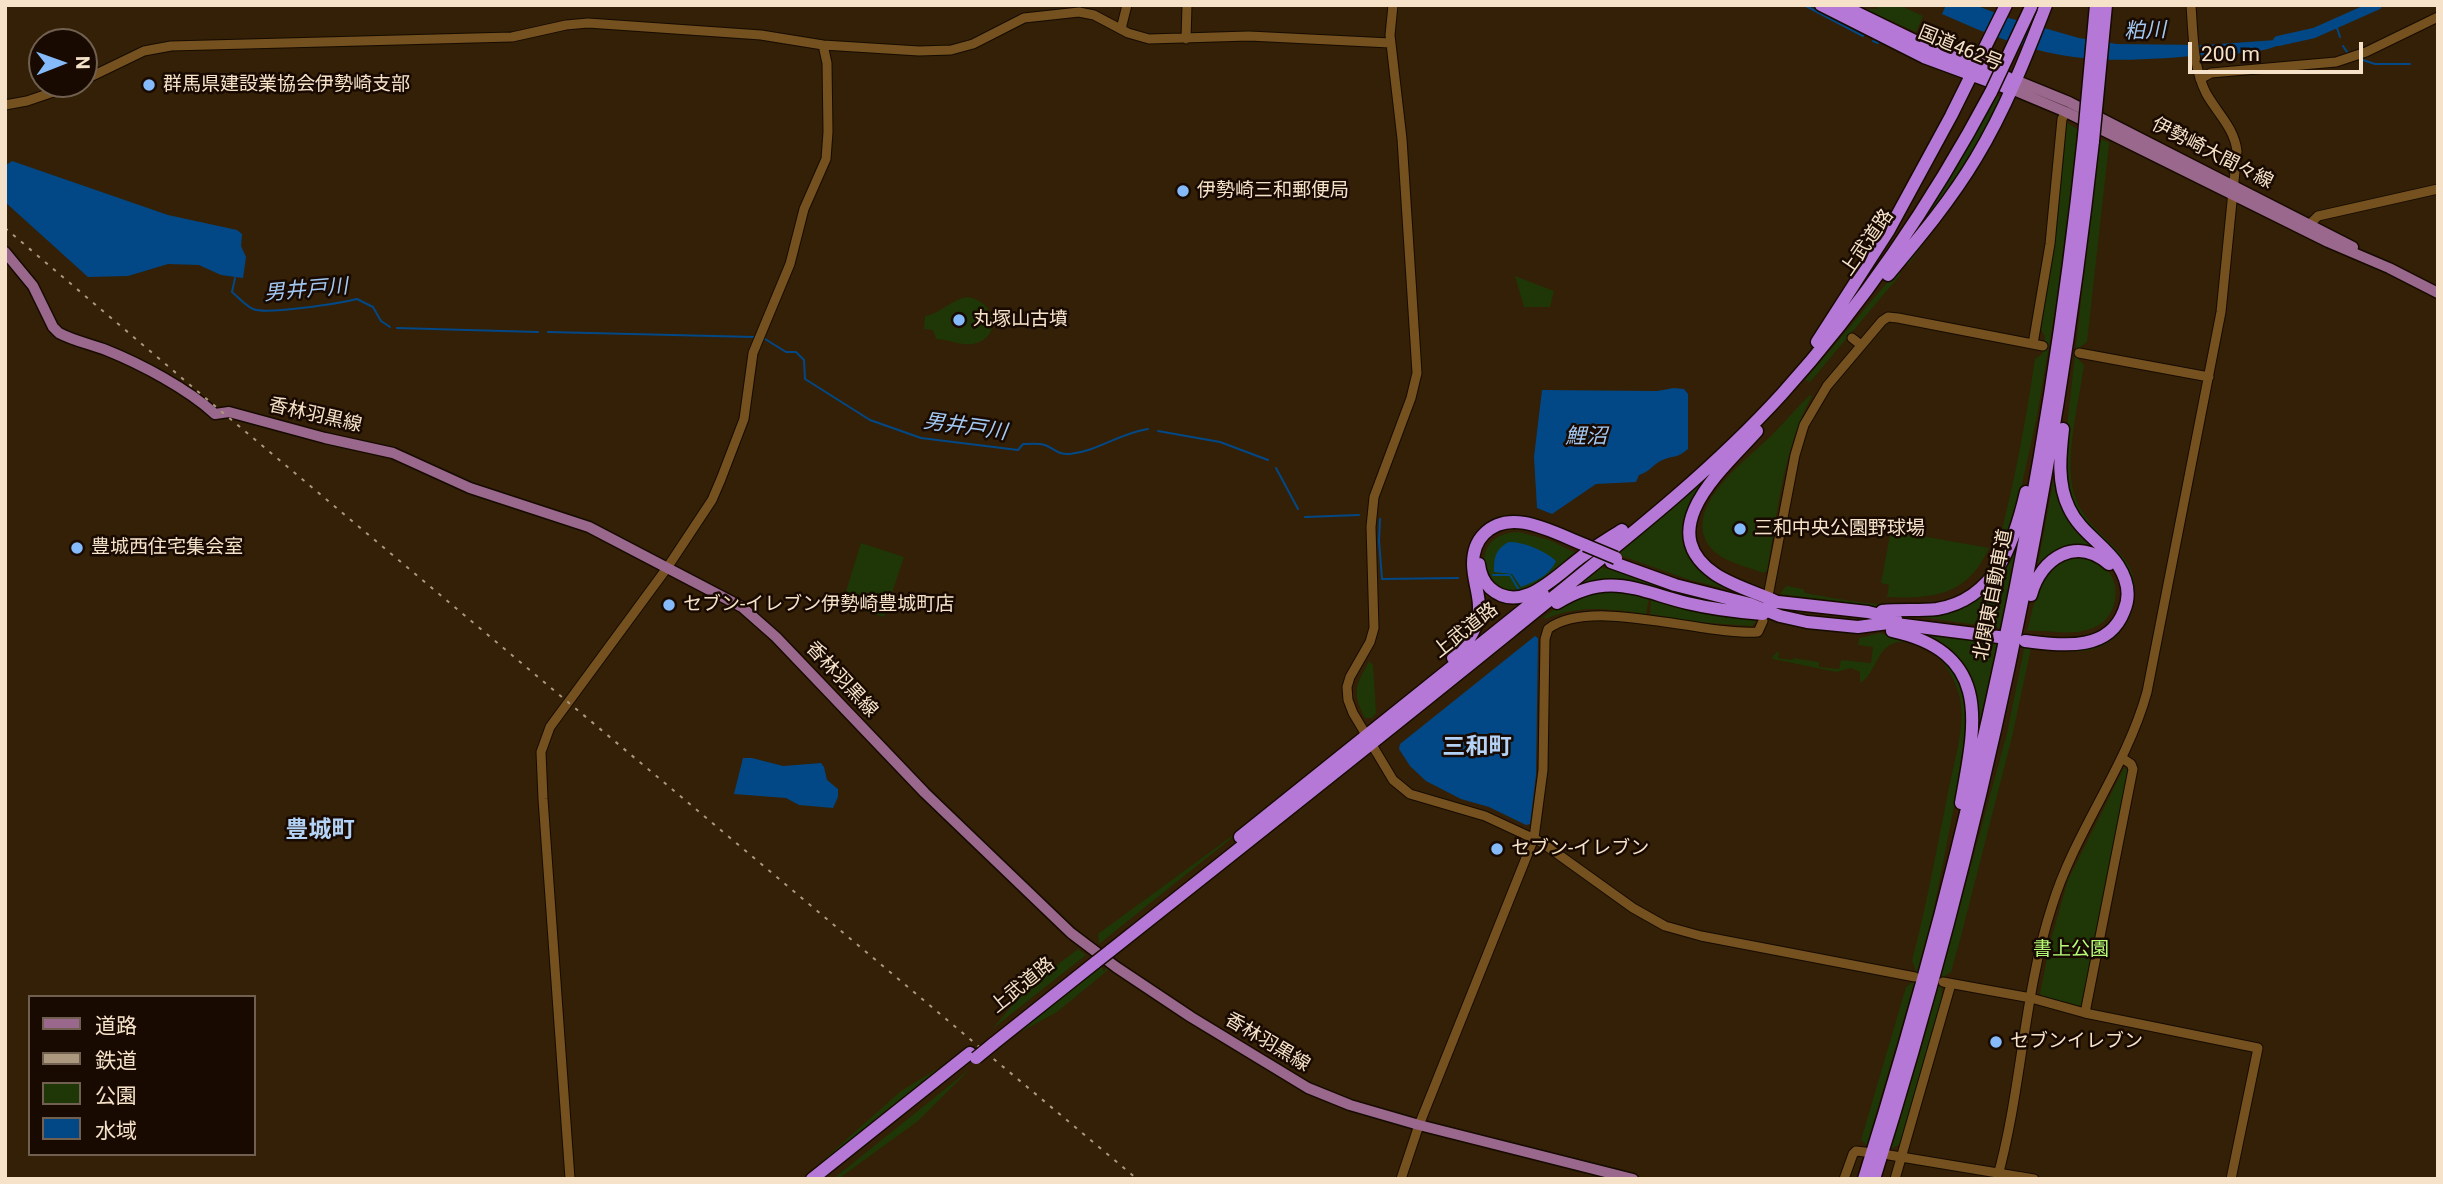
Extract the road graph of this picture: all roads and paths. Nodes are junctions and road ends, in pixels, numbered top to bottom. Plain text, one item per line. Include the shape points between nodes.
1 (1127, 5) edge
2 (1187, 5) edge
3 (1393, 5) edge
4 (1821, 5) edge
5 (1841, 5) edge
6 (2006, 5) edge
7 (2096, 5) edge
8 (2106, 5) edge
9 (2192, 5) edge
10 (2028, 6) edge
11 (2045, 8) edge
12 (2438, 17) edge
13 (1121, 29) junction
14 (1186, 39) junction
15 (1390, 43) junction
16 (823, 45) junction
17 (1973, 71) junction
18 (98, 73) edge
19 (2200, 79) junction
20 (2013, 85) junction
21 (1988, 91) junction
22 (36, 98) edge
23 (5, 105) edge
24 (2066, 112) junction
25 (2089, 139) junction
26 (2438, 189) edge
27 (2235, 190) junction
28 (2311, 223) junction
29 (5, 252) edge
30 (2389, 268) junction
31 (2077, 282) junction
32 (2438, 293) edge
33 (1848, 316) junction
34 (1852, 338) dead end
35 (1836, 339) junction
36 (1816, 342) junction
37 (2033, 344) junction
38 (1861, 345) junction
39 (2043, 346) dead end
40 (2079, 353) dead end
41 (1814, 357) junction
42 (2055, 360) junction
43 (2209, 377) junction
44 (1622, 530) junction
45 (1583, 547) junction
46 (1614, 560) junction
47 (667, 568) junction
48 (1772, 596) junction
49 (1868, 612) junction
50 (1780, 616) junction
51 (1763, 621) dead end
52 (1867, 627) junction
53 (1490, 648) junction
54 (1405, 704) junction
55 (1997, 727) junction
56 (1368, 740) junction
57 (2122, 758) junction
58 (1534, 838) junction
59 (1938, 927) junction
60 (1915, 977) dead end
61 (2031, 998) junction
62 (2085, 1013) junction
63 (973, 1056) junction
64 (1419, 1125) junction
65 (1865, 1152) dead end
66 (1889, 1155) dead end
67 (1901, 1158) junction
68 (1997, 1176) edge
69 (570, 1179) edge
70 (812, 1179) edge
71 (826, 1179) edge
72 (1401, 1179) edge
73 (1633, 1179) edge
74 (1844, 1179) edge
75 (1864, 1179) edge
76 (1874, 1179) edge
77 (1895, 1179) edge
78 (2034, 1179) edge
79 (2231, 1179) edge

1 - 13 street
2 - 14 street
3 - 15 street
4 - 17 highway, 国道462号 via 1924,57
5 - 17 highway, 国道462号
6 - 17 highway
7 - 25 highway, 北関東自動車道, bridge
8 - 25 highway, 北関東自動車道, bridge
9 - 19 street
10 - 21 highway, 上武道路
11 - 20 highway
12 - 19 street via 2345,60 2211,73
13 - 14 street via 1149,40
13 - 16 street via 1079,12 1024,18 951,50
14 - 15 street via 1249,36
15 - 56 street via 1402,139 1418,362 1414,390 1372,510 1374,628 1348,688 1349,706
16 - 18 street via 761,35 573,24 512,37 171,46 144,51
16 - 47 street via 828,118 825,159 804,209 790,264 753,353 744,419 735,443 712,500
17 - 20 highway, 国道462号
17 - 36 highway via 1889,230
19 - 27 street via 2234,136 2238,157
20 - 24 main road, 伊勢崎大間々線
20 - 27 main road, 伊勢崎大間々線 via 2069,102
20 - 35 highway via 1953,193
21 - 33 highway, 上武道路 via 1921,214
21 - 36 highway, 上武道路 via 1896,238
22 - 23 street
24 - 27 main road, 伊勢崎大間々線
24 - 37 street
25 - 31 highway, 北関東自動車道
25 - 42 highway, 北関東自動車道
26 - 28 street via 2318,216
27 - 28 main road, 伊勢崎大間々線
27 - 30 main road, 伊勢崎大間々線
27 - 43 street
28 - 30 main road, 伊勢崎大間々線
29 - 47 main road, 香林羽黒線 via 33,286 59,333 133,363 193,395 215,414 229,412 393,453 470,488 589,527
30 - 32 main road, 伊勢崎大間々線
31 - 55 highway, 北関東自動車道 via 2040,517
31 - 55 highway via 2060,449 2063,491 2076,520 2120,567 2128,599 2118,623 2098,639 2080,644 2026,638 2077,639 2095,634 2110,624 2122,600 2119,581 2109,564 2088,552 2068,552 2051,561 2037,578
33 - 35 highway
33 - 41 highway, 上武道路
34 - 38 street
35 - 41 highway
35 - 48 highway via 1708,485 1691,516 1691,540 1702,562 1725,579
36 - 44 highway, 上武道路 via 1709,456
37 - 38 street via 1888,317
37 - 39 street
38 - 48 street via 1827,386 1804,425
40 - 43 street
41 - 53 highway, 上武道路 via 1697,477
42 - 49 highway via 2018,522 2010,549 1994,575 1977,592 1947,607
42 - 59 highway, 北関東自動車道 via 2008,629
43 - 57 street via 2150,679
44 - 45 highway via 1528,595 1501,596 1485,583 1479,569 1483,545 1507,528 1535,531
44 - 54 highway, 上武道路
45 - 46 highway, bridge
45 - 54 highway via 1524,523 1504,523 1487,531 1474,554 1479,611 1473,633
46 - 48 highway via 1697,587 1750,599
46 - 50 highway via 1675,585
47 - 64 main road, 香林羽黒線 via 758,618 925,793 1083,943 1191,1017 1308,1088
47 - 69 street via 550,727 542,747
48 - 49 highway
49 - 52 highway via 2000,635 1888,623
50 - 52 highway
50 - 53 highway via 1679,601 1633,586 1602,585 1569,595
51 - 58 street via 1755,632 1590,616 1548,629 1542,789
52 - 59 highway via 1914,637 1943,652 1958,670 1972,700 1972,743
53 - 56 highway, 上武道路
54 - 56 highway, 上武道路
55 - 76 highway, 北関東自動車道 via 1947,929
56 - 58 street via 1389,775 1410,794 1485,816
56 - 63 highway, 上武道路, bridge
57 - 61 street via 2058,889
57 - 62 street via 2133,769
58 - 60 street via 1641,913 1673,929
58 - 64 street
59 - 75 highway, 北関東自動車道
61 - 62 street
61 - 67 street via 1947,983
61 - 68 street
62 - 79 street via 2258,1048
63 - 70 highway, 上武道路
63 - 71 highway, 上武道路
64 - 72 street
64 - 73 main road, 香林羽黒線
65 - 74 street via 1853,1154
66 - 67 street
67 - 68 street
67 - 77 street
68 - 78 street

